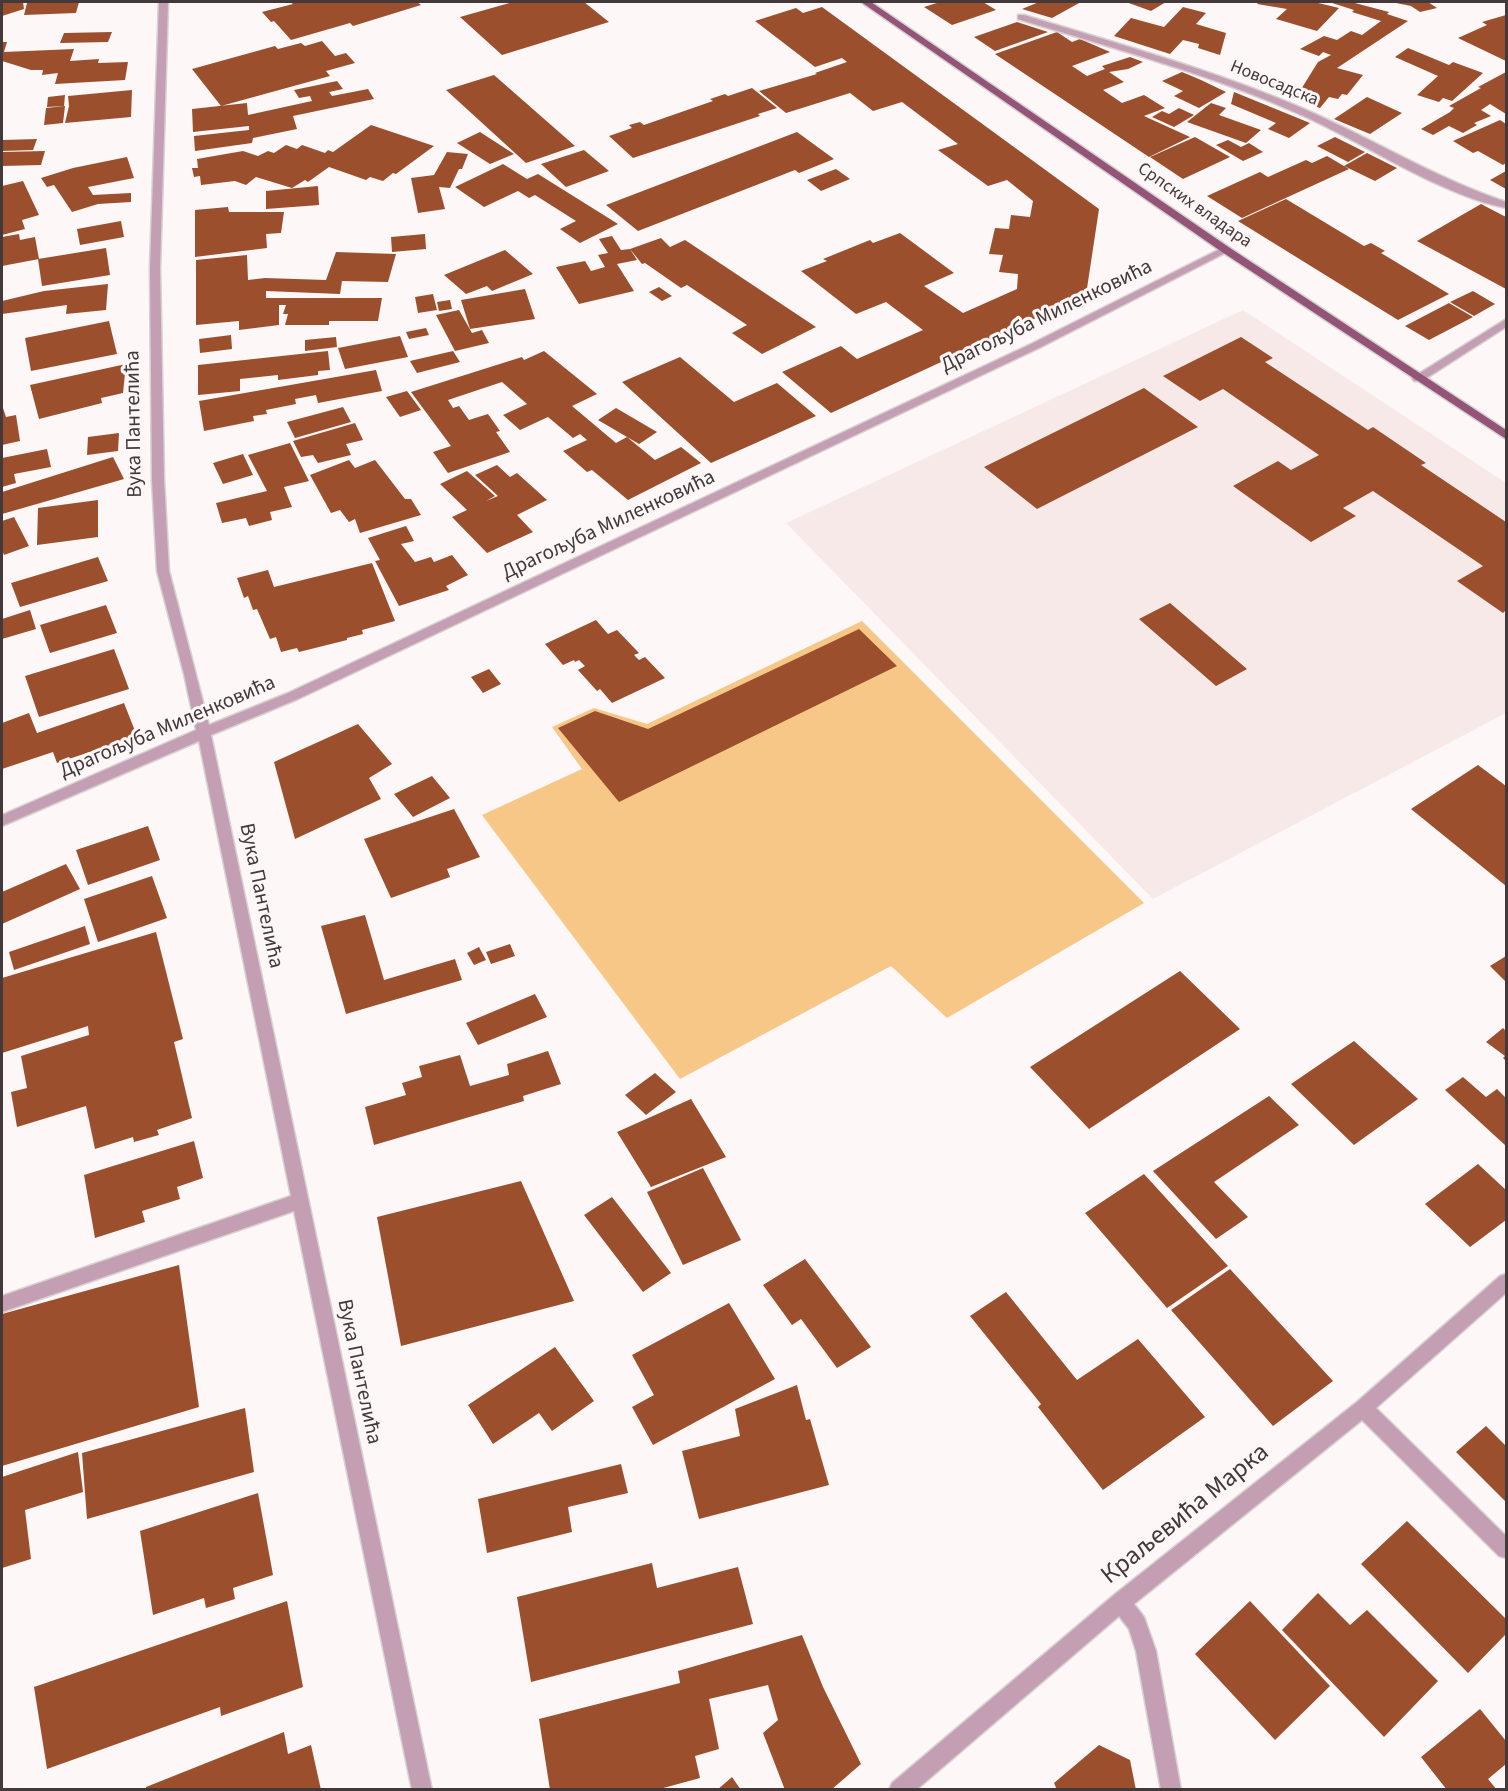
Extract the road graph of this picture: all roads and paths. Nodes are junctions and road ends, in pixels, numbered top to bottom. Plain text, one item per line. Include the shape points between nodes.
1 (163, 2) edge
2 (866, 2) edge
3 (1020, 18) dead end
4 (1506, 205) edge
5 (1226, 250) junction
6 (1506, 322) edge
7 (1418, 378) junction
8 (1506, 435) edge
9 (204, 733) junction
10 (2, 821) edge
11 (300, 1202) junction
12 (1506, 1282) edge
13 (2, 1304) edge
14 (1363, 1408) junction
15 (1506, 1550) edge
16 (1120, 1602) junction
17 (422, 1790) edge
18 (899, 1790) edge
19 (1171, 1790) edge

1 - 9 street, Вука Пантелића via 155,268 163,571
2 - 5 main road, Српских владара
3 - 4 street, Новосадска via 1241,87 1447,184
5 - 7 main road, Српских владара
5 - 9 street, Драгољуба Миленковића via 1024,351 293,696
6 - 7 street
7 - 8 main road, Српских владара
9 - 10 street, Драгољуба Миленковића
9 - 11 street, Вука Пантелића
11 - 13 street
11 - 17 street, Вука Пантелића
12 - 14 street, Краљевића Марка
14 - 15 street
14 - 16 street, Краљевића Марка
16 - 18 street, Краљевића Марка
16 - 19 street via 1137,1624 1146,1651

